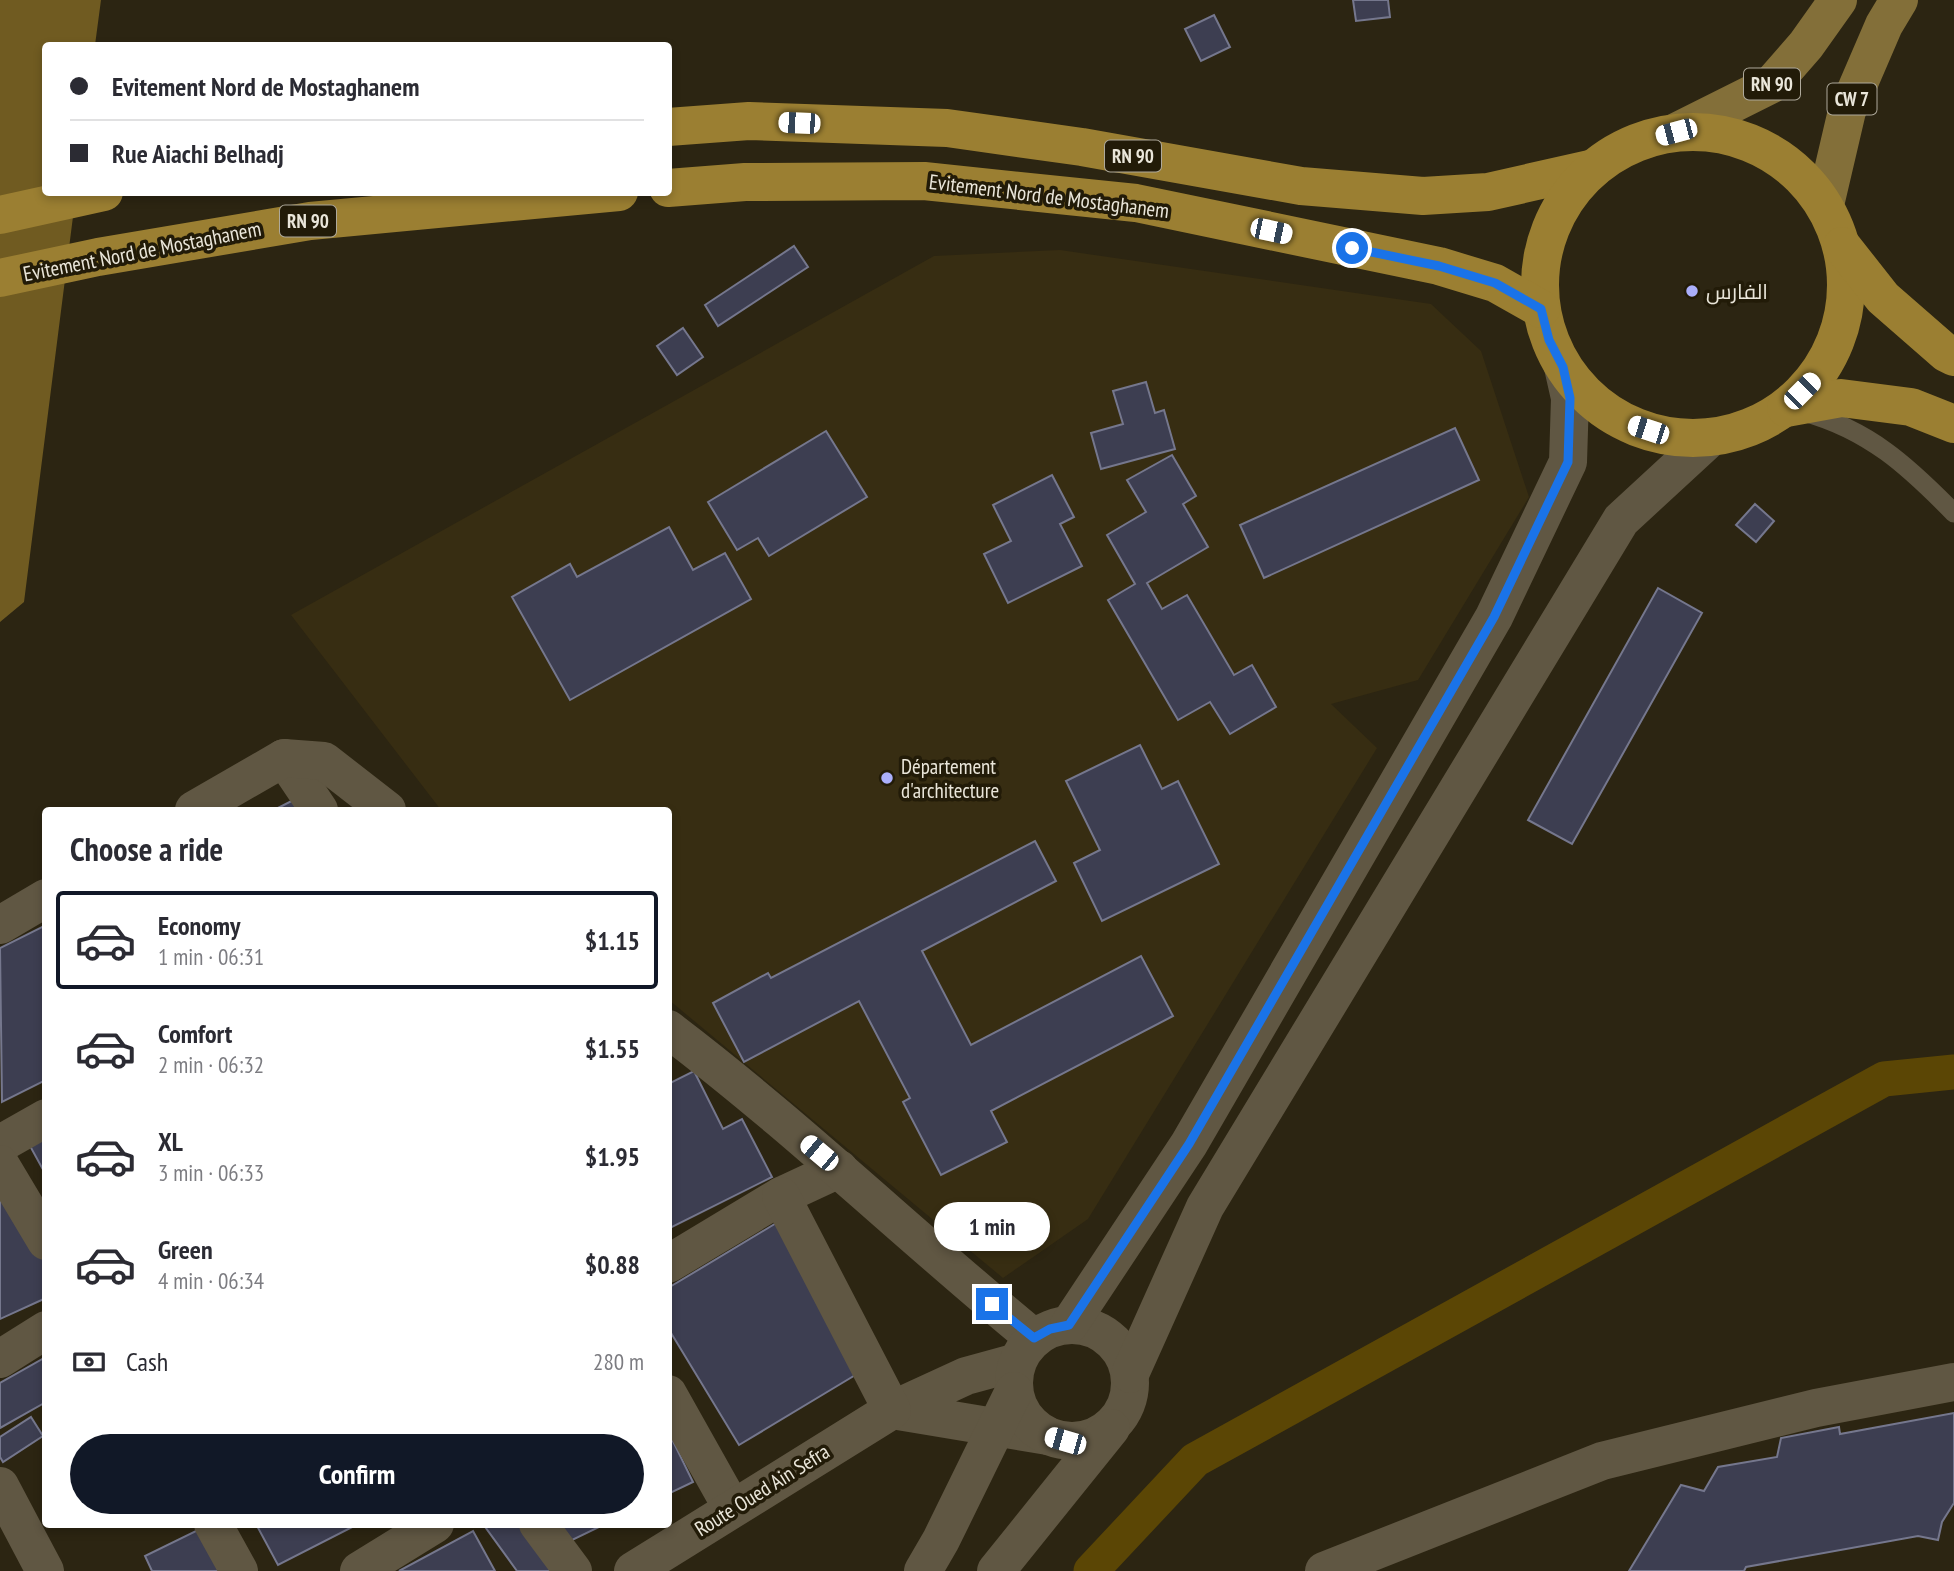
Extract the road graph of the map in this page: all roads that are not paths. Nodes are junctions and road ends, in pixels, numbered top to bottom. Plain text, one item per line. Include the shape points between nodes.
1 (1838, 0) edge
2 (1899, 0) edge
3 (672, 127) edge
4 (1676, 132) junction
5 (1594, 168) junction
6 (672, 188) edge
7 (86, 196) edge
8 (576, 196) edge
9 (1825, 205) junction
10 (0, 215) edge
11 (1842, 245) junction
12 (0, 278) edge
13 (1541, 309) junction
14 (1954, 357) edge
15 (1563, 367) junction
16 (1786, 408) junction
17 (1954, 424) edge
18 (1711, 438) junction
19 (1954, 513) edge
20 (284, 758) junction
21 (199, 807) edge
22 (317, 807) edge
23 (383, 807) edge
24 (42, 900) edge
25 (0, 925) edge
26 (672, 1033) edge
27 (42, 1120) edge
28 (0, 1144) edge
29 (0, 1164) edge
30 (839, 1169) junction
31 (781, 1196) junction
32 (42, 1234) edge
33 (672, 1262) edge
34 (42, 1333) edge
35 (1034, 1354) junction
36 (0, 1359) edge
37 (1130, 1374) junction
38 (1954, 1382) edge
39 (672, 1401) edge
40 (892, 1410) junction
41 (1115, 1423) junction
42 (996, 1429) junction
43 (1048, 1436) junction
44 (0, 1486) edge
45 (732, 1507) junction
46 (216, 1528) edge
47 (429, 1528) edge
48 (541, 1528) edge
49 (34, 1567) edge
50 (239, 1571) edge
51 (359, 1571) edge
52 (573, 1571) edge
53 (633, 1571) edge
54 (923, 1571) edge
55 (996, 1571) edge
56 (1324, 1571) edge

1 - 4 main road, RN 90 via 1772,84
2 - 9 main road, CW 7 via 1847,111
3 - 5 highway, RN 90 via 749,121 947,128 1301,186 1423,197 1488,192
4 - 5 highway via 1632,144
4 - 9 highway via 1720,133 1761,147 1797,171
5 - 13 highway via 1560,208 1542,257
6 - 13 highway, Evitement Nord de Mostaghanem / RN 90 via 745,182 924,181 1136,203 1439,266 1495,283
7 - 10 highway
8 - 12 highway, Evitement Nord de Mostaghanem / RN 90 via 310,221
9 - 11 highway
11 - 14 highway via 1883,298
11 - 16 highway via 1847,291 1839,335 1818,375
13 - 15 highway via 1549,340
15 - 18 highway via 1591,400 1627,424 1668,437
15 - 35 street via 1570,398 1568,462 1494,617 1189,1144
16 - 17 highway via 1841,398 1911,407
16 - 18 highway via 1751,427
16 - 19 lane via 1853,430 1883,448
18 - 37 street via 1621,520 1205,1208
20 - 21 street
20 - 22 street
20 - 23 street via 324,761
24 - 25 street
26 - 30 street
27 - 28 street
29 - 32 street
30 - 31 street
30 - 35 street via 951,1270
31 - 33 street
31 - 40 street
34 - 36 street
35 - 37 street via 1094,1330 1115,1344
35 - 40 street, Route Oued Ain Sefra via 966,1376
35 - 42 street
35 - 43 street via 1019,1410
37 - 41 street via 1130,1392
38 - 56 street via 1816,1408 1602,1461
39 - 45 street
40 - 42 street
40 - 45 street, Route Oued Ain Sefra
41 - 43 street via 1083,1440
41 - 55 street
42 - 43 street
42 - 54 street
44 - 49 street
45 - 53 street, Route Oued Ain Sefra
46 - 50 street
47 - 51 street
48 - 52 street

